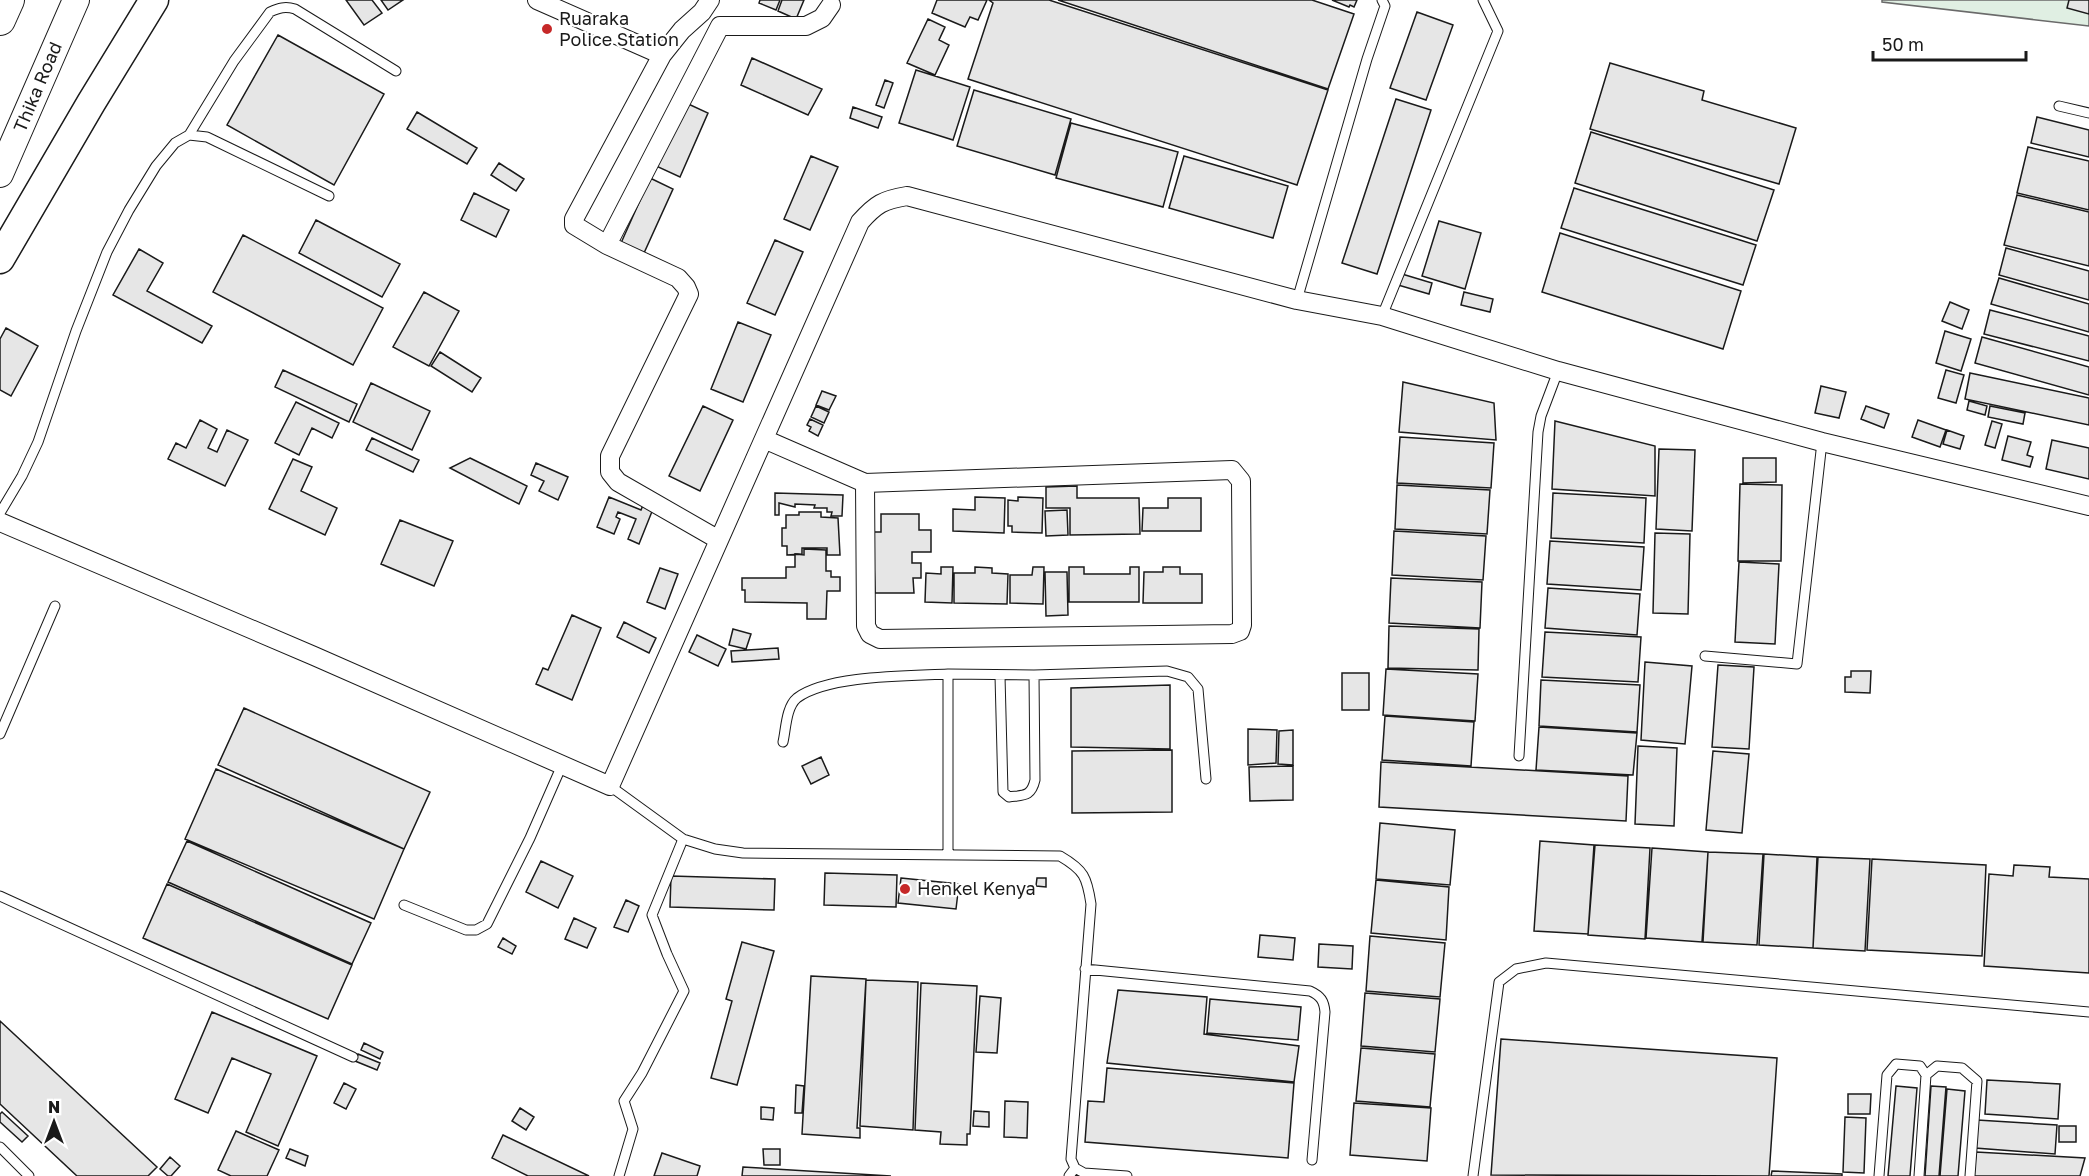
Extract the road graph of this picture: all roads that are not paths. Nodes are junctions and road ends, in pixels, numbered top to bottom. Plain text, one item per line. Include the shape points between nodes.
1 (9, 0) edge
2 (76, 0) edge
3 (154, 0) edge
4 (537, 0) edge
5 (1382, 0) edge
6 (1483, 0) edge
7 (831, 5) dead end
8 (706, 6) edge
9 (0, 20) edge
10 (720, 26) junction
11 (663, 55) junction
12 (396, 71) dead end
13 (2059, 106) dead end
14 (2089, 113) edge
15 (189, 135) junction
16 (0, 174) edge
17 (329, 196) dead end
18 (607, 245) junction
19 (0, 259) edge
20 (1297, 300) junction
21 (1382, 316) junction
22 (1558, 371) junction
23 (764, 439) junction
24 (1822, 442) junction
25 (865, 483) junction
26 (2089, 506) edge
27 (0, 513) edge
28 (0, 522) edge
29 (719, 540) junction
30 (55, 606) dead end
31 (1705, 656) dead end
32 (948, 675) junction
33 (1000, 675) junction
34 (1034, 675) junction
35 (0, 734) edge
36 (783, 742) dead end
37 (1519, 756) dead end
38 (562, 765) junction
39 (1206, 779) dead end
40 (610, 786) junction
41 (683, 839) junction
42 (948, 854) junction
43 (0, 896) edge
44 (404, 905) dead end
45 (1085, 969) junction
46 (2089, 1012) edge
47 (353, 1057) dead end
48 (1926, 1075) junction
49 (0, 1147) edge
50 (1312, 1160) dead end
51 (1072, 1172) edge
52 (29, 1176) edge
53 (619, 1176) edge
54 (1127, 1176) edge
55 (1473, 1176) edge
56 (1879, 1176) edge
57 (1919, 1176) edge
58 (1970, 1176) edge

1 - 9 highway
2 - 16 main road, Thika Road
3 - 19 main road
4 - 11 street
5 - 20 lane via 1385,6
6 - 21 lane via 1498,31
7 - 10 street via 822,18 806,26
8 - 10 street
8 - 11 street
10 - 18 street
11 - 18 street via 574,219 574,225
12 - 15 lane via 295,9 277,9 270,12 234,60
13 - 14 lane
15 - 17 lane via 207,137
15 - 27 lane via 175,143 156,166 106,252 38,442
18 - 29 street via 678,279 689,294 610,456 610,472 618,482
20 - 21 street
20 - 23 street via 926,200 907,196 888,199 874,206 860,222
21 - 22 street
22 - 24 street
22 - 37 lane via 1538,432
23 - 25 street
23 - 29 street
24 - 26 street
24 - 31 lane via 1797,664
25 - 25 street via 1232,470 1241,481 1240,631 880,639 870,634 866,626
28 - 38 street
29 - 40 street
30 - 35 lane
32 - 33 lane
32 - 36 lane via 873,677 820,687 796,699 789,709
32 - 42 lane
33 - 34 lane
33 - 34 lane via 1002,782 1003,792 1009,797 1028,795 1035,780
34 - 39 lane via 1167,671 1188,677 1198,689
38 - 40 street
38 - 44 lane via 487,924 466,930
40 - 41 lane
41 - 42 lane via 742,852
41 - 53 lane via 652,915 684,991 624,1101 633,1129
42 - 45 lane via 1060,856 1072,863 1088,881 1091,904
43 - 47 lane
45 - 50 lane via 1319,995 1325,1012
45 - 51 lane
46 - 55 lane via 1546,963 1515,969 1499,982
48 - 56 lane via 1920,1066 1896,1064 1887,1075
48 - 57 lane
48 - 58 lane via 1937,1066 1962,1068 1977,1081
49 - 52 lane
51 - 54 lane

